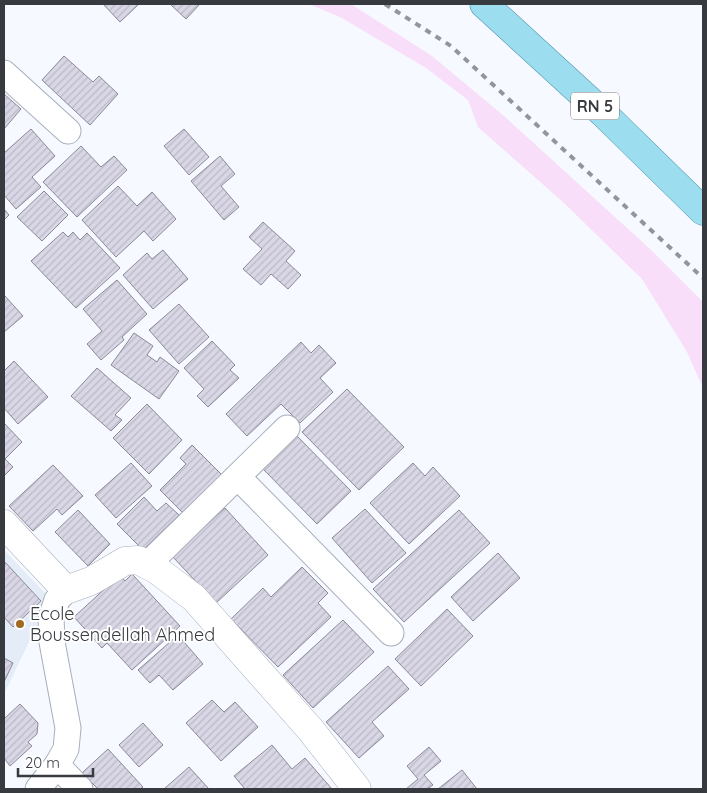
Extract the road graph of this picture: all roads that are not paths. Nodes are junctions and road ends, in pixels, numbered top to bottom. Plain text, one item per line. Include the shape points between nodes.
1 (484, 4) edge
2 (4, 73) edge
3 (68, 131) dead end
4 (703, 211) edge
5 (287, 428) dead end
6 (238, 477) junction
7 (4, 524) edge
8 (148, 564) junction
9 (66, 590) junction
10 (391, 633) dead end
11 (57, 765) junction
12 (38, 789) edge
13 (80, 789) edge
14 (357, 789) edge

1 - 4 main road, RN 5 via 603,113
2 - 3 street
5 - 6 street
6 - 8 street
6 - 10 street
7 - 9 street
8 - 9 street via 138,560 124,561 91,582
8 - 14 street via 194,598 310,729
9 - 11 street via 57,600 51,618 52,642 68,728 66,749
11 - 12 street
11 - 13 street

